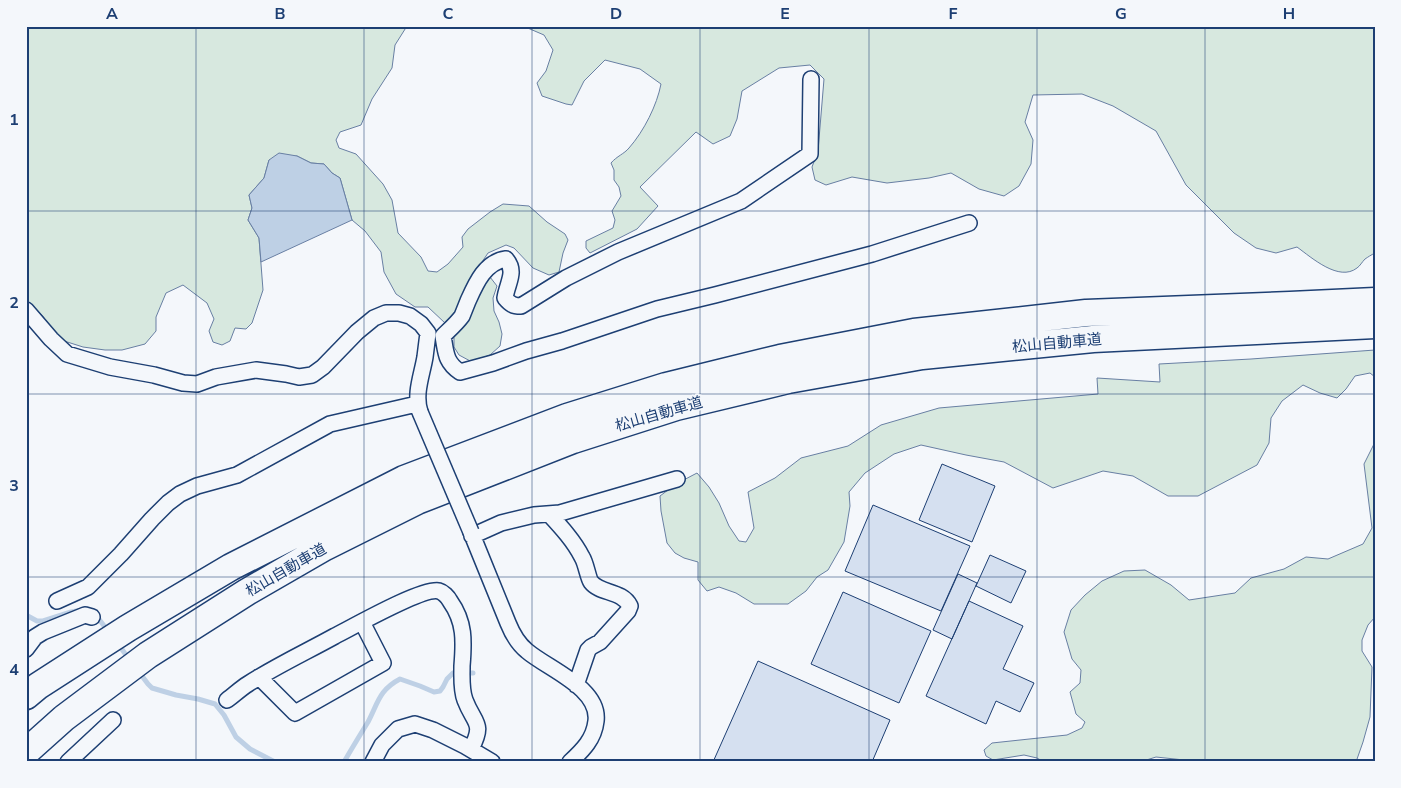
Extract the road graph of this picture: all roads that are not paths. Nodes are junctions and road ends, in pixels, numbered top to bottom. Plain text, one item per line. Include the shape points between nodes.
1 (812, 79) dead end
2 (969, 223) dead end
3 (1375, 301) edge
4 (26, 310) edge
5 (1375, 325) edge
6 (428, 333) junction
7 (443, 336) junction
8 (418, 408) junction
9 (677, 479) dead end
10 (549, 514) junction
11 (471, 534) junction
12 (57, 601) dead end
13 (92, 617) dead end
14 (362, 622) junction
15 (26, 649) edge
16 (259, 677) junction
17 (576, 685) junction
18 (26, 696) edge
19 (227, 700) dead end
20 (113, 720) dead end
21 (471, 749) junction
22 (26, 752) edge
23 (68, 762) edge
24 (373, 762) edge
25 (492, 762) edge
26 (570, 762) edge

1 - 7 street via 810,154 741,201 618,252 566,278 521,306 514,306 505,298 511,265 506,259 498,260 484,272 462,315
2 - 7 street via 872,254 657,308 460,372 447,359
3 - 18 highway, 松山自動車道 via 1086,313 914,332 780,358 666,386 567,417 404,480 231,567 128,628
4 - 6 street via 67,354 110,367 197,384 256,370 299,377 312,375 357,332 386,313 410,316
5 - 22 highway, 松山自動車道 via 1093,339 922,356 788,380 676,407 573,440 417,501 325,547 148,655 64,718
6 - 7 street
6 - 8 street
8 - 11 street, bridge
8 - 12 street via 330,424 237,475 180,494 88,587
9 - 10 street
10 - 11 street via 501,523
10 - 17 street via 582,557 591,583 616,594 630,606 604,639 588,650
11 - 17 street via 513,635 526,650
13 - 15 street via 85,615 43,632
14 - 16 street
14 - 16 street via 384,663 295,713
14 - 21 street via 428,592 439,591 447,596 463,630 462,691 478,727
16 - 19 street
17 - 26 street via 592,701 596,714 595,729 589,743
20 - 23 street
21 - 24 street via 415,724 398,729 382,745
21 - 25 street

